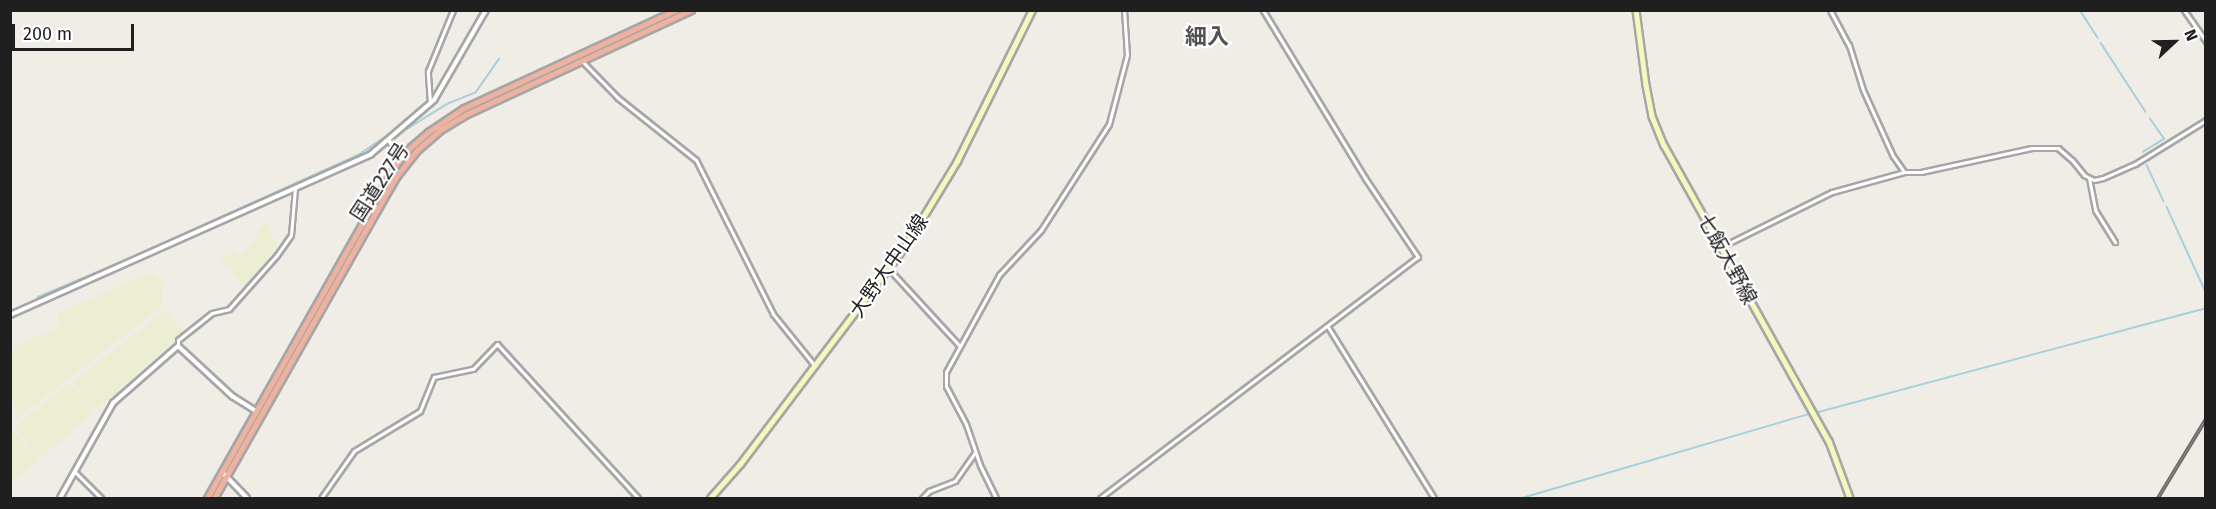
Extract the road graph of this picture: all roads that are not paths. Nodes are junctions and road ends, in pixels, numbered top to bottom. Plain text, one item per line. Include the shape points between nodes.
1 (453, 10) edge
2 (486, 10) edge
3 (676, 10) edge
4 (691, 10) edge
5 (1032, 10) edge
6 (1124, 10) edge
7 (1263, 10) edge
8 (1636, 10) edge
9 (1830, 10) edge
10 (2184, 10) edge
11 (2205, 42) edge
12 (580, 58) junction
13 (430, 105) junction
14 (2205, 120) edge
15 (389, 141) junction
16 (406, 158) junction
17 (1904, 172) junction
18 (2089, 178) junction
19 (295, 188) junction
20 (2115, 242) dead end
21 (1721, 247) junction
22 (889, 269) junction
23 (10, 315) edge
24 (1328, 327) junction
25 (959, 345) junction
26 (178, 346) junction
27 (815, 366) junction
28 (259, 413) junction
29 (975, 452) junction
30 (74, 471) junction
31 (224, 474) junction
32 (60, 498) edge
33 (101, 498) edge
34 (207, 498) edge
35 (214, 498) edge
36 (247, 498) edge
37 (321, 498) edge
38 (638, 498) edge
39 (710, 498) edge
40 (922, 498) edge
41 (996, 498) edge
42 (1100, 498) edge
43 (1434, 498) edge
44 (1850, 498) edge

1 - 13 street via 429,71
2 - 13 street
3 - 12 highway, 国道227号
4 - 12 highway, 国道227号
5 - 22 main road, 大野大中山線 via 957,161
6 - 25 street via 1127,55 1109,124 1041,230 999,275
7 - 24 street via 1418,257
8 - 21 main road, 七飯大野線 via 1641,59 1658,131
9 - 17 street via 1849,45 1863,90 1893,156
10 - 11 street
12 - 16 highway, 国道227号 via 467,114
12 - 27 street via 618,98 696,160 773,314
13 - 15 street
14 - 18 street via 2127,168 2103,178
15 - 16 street
15 - 19 street via 371,154
16 - 28 highway, 国道227号
17 - 18 street via 2050,147 2063,151
17 - 21 street via 1832,192
18 - 20 street via 2093,205
19 - 23 street
19 - 26 street via 291,235 278,255 230,309 212,313 178,340
21 - 44 main road, 七飯大野線 via 1814,413
22 - 25 street
22 - 27 main road, 大野大中山線
24 - 42 street
24 - 43 street
25 - 29 street via 948,365 946,386 966,424
26 - 28 street via 232,396
26 - 30 street via 113,403
27 - 39 main road, 大野大中山線
28 - 31 highway, 国道227号
29 - 40 street via 955,481 928,491
29 - 41 street
30 - 32 street
30 - 33 street
31 - 34 highway, 国道227号
31 - 35 highway, 国道227号
31 - 36 street
37 - 38 street via 354,451 420,411 434,377 473,369 497,344

